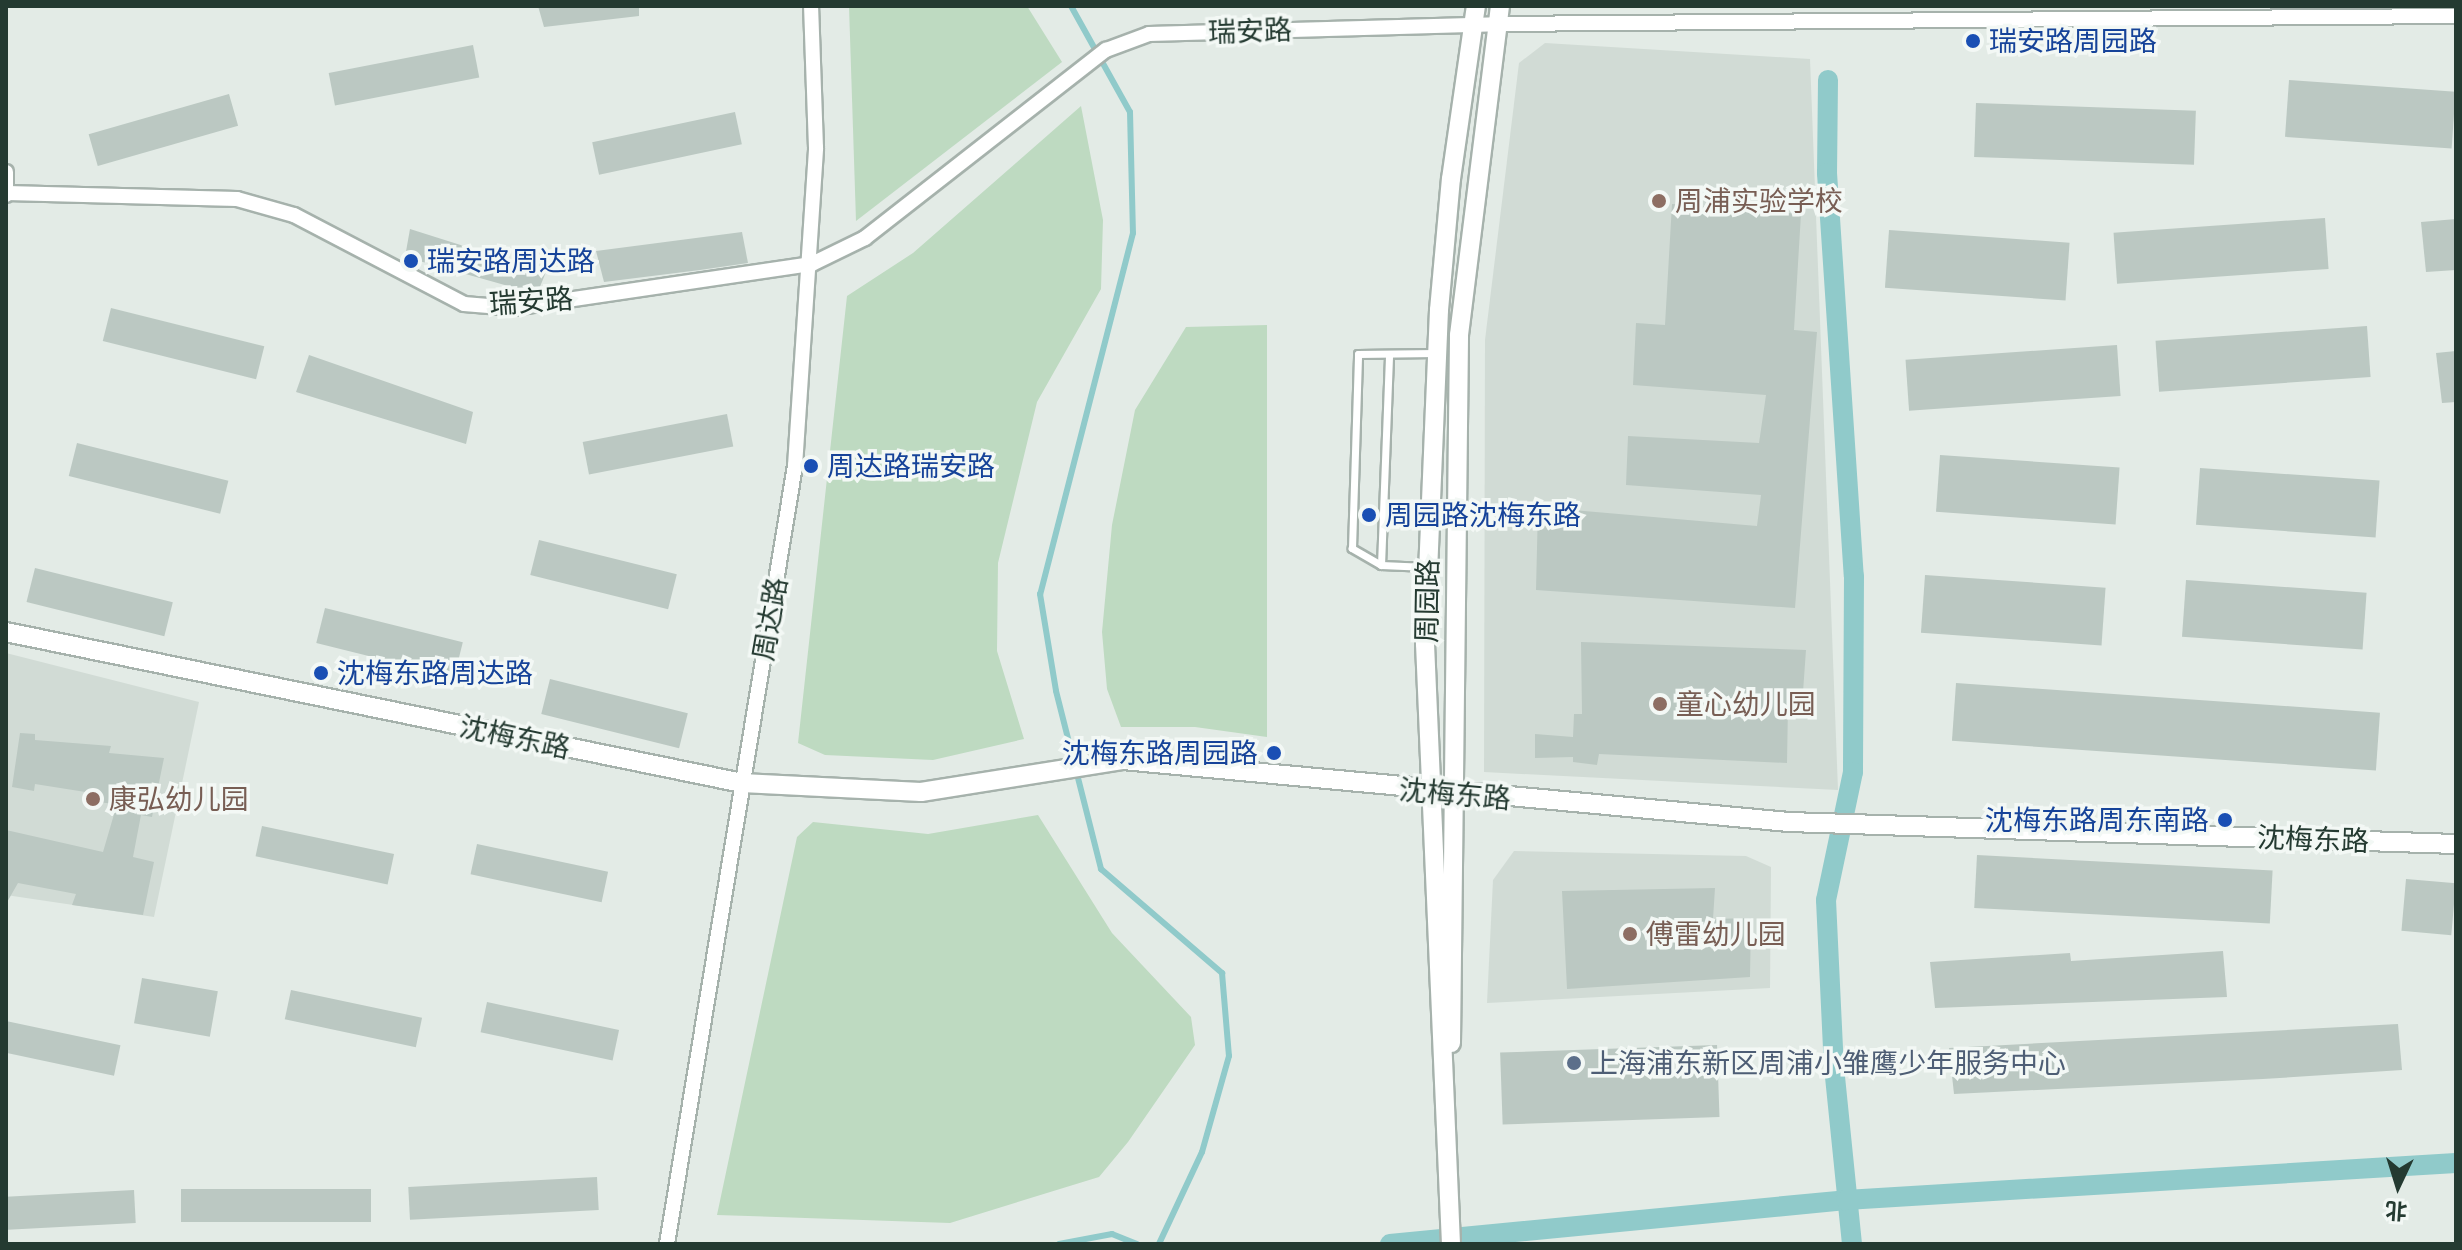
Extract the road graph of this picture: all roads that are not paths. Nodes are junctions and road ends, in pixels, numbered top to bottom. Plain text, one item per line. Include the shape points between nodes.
1 (811, 6) edge
2 (1475, 15) edge
3 (1498, 15) edge
4 (2456, 16) edge
5 (6, 172) edge
6 (6, 194) edge
7 (812, 264) junction
8 (1436, 353) junction
9 (1389, 355) junction
10 (1381, 565) junction
11 (1427, 567) junction
12 (6, 632) edge
13 (742, 783) junction
14 (1435, 792) junction
15 (1457, 794) junction
16 (2456, 844) edge
17 (1449, 1101) junction
18 (667, 1244) edge
19 (1451, 1244) edge

1 - 7 street, 周达路 via 816,148
2 - 3 street, 瑞安路
2 - 7 street, 瑞安路 via 1149,34 1106,50 865,238
2 - 8 street, 周园路 via 1451,179
3 - 4 street, 瑞安路
3 - 15 street, 周园路 via 1459,335
5 - 6 street
6 - 7 street, 瑞安路 via 237,199 294,215 464,304 513,308
7 - 13 street, 周达路 via 795,466
8 - 9 lane
8 - 11 street, 周园路
9 - 10 lane
9 - 10 lane via 1358,354 1352,548
10 - 11 lane
11 - 14 street, 周园路 via 1425,644
12 - 13 street, 沈梅东路
13 - 14 street, 沈梅东路 via 921,792 1123,760
13 - 18 street, 周达路
14 - 15 street, 沈梅东路
14 - 17 street, 周园路 via 1437,995
15 - 16 street, 沈梅东路 via 1789,822
15 - 17 street, 周园路
17 - 19 street, 周园路

